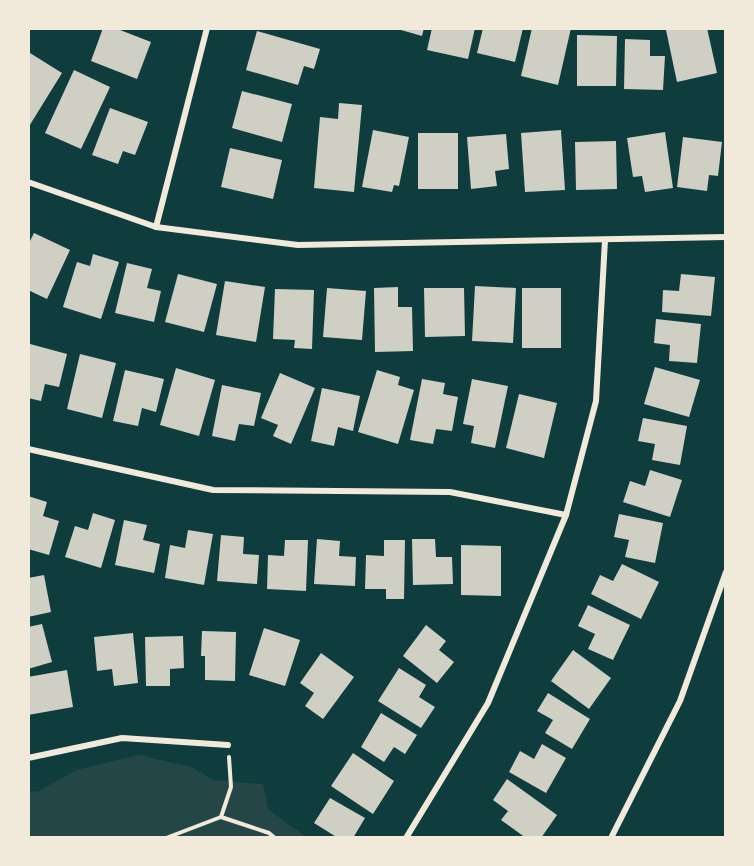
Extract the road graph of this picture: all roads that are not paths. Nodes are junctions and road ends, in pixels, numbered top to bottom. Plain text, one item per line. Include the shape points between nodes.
1 (207, 28) edge
2 (28, 182) edge
3 (156, 226) junction
4 (726, 237) edge
5 (605, 240) junction
6 (28, 449) edge
7 (566, 515) junction
8 (726, 572) edge
9 (228, 744) road end
10 (28, 758) edge
11 (406, 837) edge
12 (611, 837) edge

1 - 3 street
2 - 3 street
3 - 5 street via 298,245
4 - 5 street
5 - 7 street via 596,401
6 - 7 street via 213,490 450,492
7 - 11 street via 489,704
8 - 12 street via 680,701
9 - 10 street via 122,738

